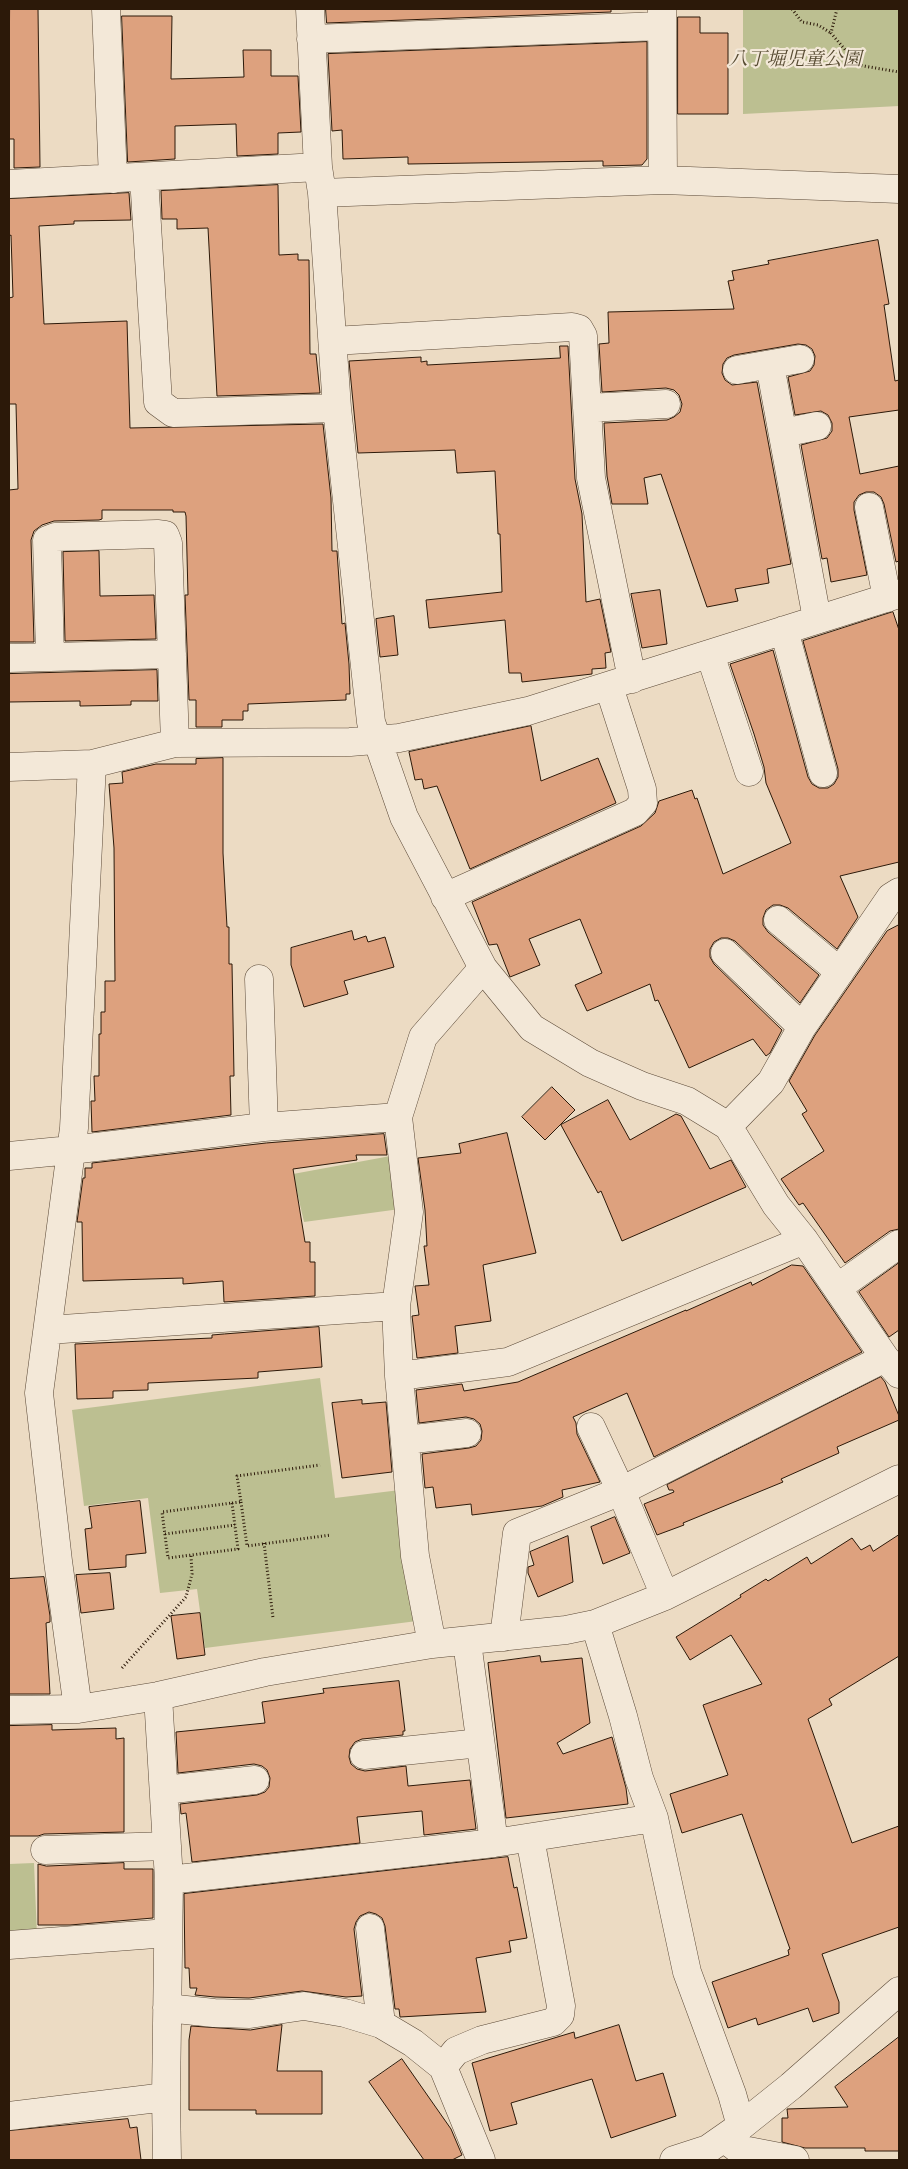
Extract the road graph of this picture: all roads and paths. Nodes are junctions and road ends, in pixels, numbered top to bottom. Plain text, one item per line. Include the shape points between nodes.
1 (106, 9) edge
2 (310, 9) edge
3 (792, 9) edge
4 (837, 9) edge
5 (662, 18) edge
6 (831, 32) junction
7 (311, 39) junction
8 (899, 72) edge
9 (144, 177) junction
10 (112, 179) junction
11 (320, 180) junction
12 (663, 180) junction
13 (9, 184) edge
14 (899, 189) edge
15 (333, 341) junction
16 (800, 359) dead end
17 (770, 365) junction
18 (737, 370) dead end
19 (666, 404) dead end
20 (337, 408) junction
21 (587, 408) junction
22 (817, 426) dead end
23 (783, 432) junction
24 (869, 508) dead end
25 (893, 596) edge
26 (817, 619) junction
27 (784, 630) junction
28 (172, 654) junction
29 (710, 654) junction
30 (50, 657) junction
31 (9, 658) edge
32 (621, 683) junction
33 (378, 741) junction
34 (175, 743) junction
35 (92, 764) junction
36 (9, 767) edge
37 (749, 772) dead end
38 (823, 773) dead end
39 (899, 892) edge
40 (445, 897) junction
41 (778, 920) dead end
42 (725, 953) dead end
43 (483, 968) junction
44 (840, 972) junction
45 (259, 979) dead end
46 (802, 1027) junction
47 (398, 1117) junction
48 (728, 1126) junction
49 (264, 1127) junction
50 (71, 1150) junction
51 (9, 1156) edge
52 (804, 1240) junction
53 (899, 1244) edge
54 (837, 1288) junction
55 (396, 1306) junction
56 (48, 1330) junction
57 (892, 1366) edge
58 (399, 1376) junction
59 (591, 1427) dead end
60 (467, 1433) dead end
61 (405, 1440) junction
62 (320, 1465) dead end
63 (899, 1479) edge
64 (621, 1491) junction
65 (241, 1502) junction
66 (232, 1503) junction
67 (235, 1525) junction
68 (165, 1534) junction
69 (331, 1535) dead end
70 (264, 1544) junction
71 (191, 1555) junction
72 (665, 1596) junction
73 (273, 1618) dead end
74 (595, 1624) junction
75 (504, 1637) junction
76 (467, 1642) junction
77 (432, 1644) junction
78 (122, 1668) dead end
79 (158, 1696) junction
80 (78, 1709) junction
81 (9, 1710) edge
82 (480, 1743) junction
83 (364, 1754) dead end
84 (254, 1780) dead end
85 (164, 1790) junction
86 (654, 1818) junction
87 (530, 1838) junction
88 (494, 1843) junction
89 (167, 1846) junction
90 (45, 1850) dead end
91 (169, 1880) junction
92 (370, 1928) dead end
93 (168, 1933) junction
94 (9, 1946) edge
95 (899, 1991) edge
96 (167, 2008) junction
97 (381, 2024) junction
98 (443, 2067) junction
99 (166, 2097) junction
100 (9, 2116) edge
101 (732, 2132) junction
102 (167, 2160) edge
103 (481, 2160) edge
104 (674, 2160) edge
105 (795, 2160) edge

1 - 10 street
2 - 7 street
3 - 6 path via 802,22
4 - 6 path
5 - 7 street
5 - 12 street
6 - 8 path via 858,65
7 - 11 street
9 - 10 street
9 - 11 street
9 - 20 street via 158,402 173,413
10 - 13 street
11 - 12 street
11 - 15 street
12 - 14 street
15 - 20 street
15 - 21 street via 572,327 579,329 583,336
16 - 17 street
17 - 18 street
17 - 23 street
19 - 21 street
20 - 33 street via 371,722
21 - 32 street via 591,478
22 - 23 street
23 - 26 street
24 - 25 street
25 - 26 street
26 - 27 street
27 - 29 street
27 - 38 street
28 - 30 street
28 - 30 street via 168,543 165,535 157,534 55,537 47,540
28 - 34 street
29 - 32 street
29 - 37 street
30 - 31 street
32 - 33 street via 528,711
32 - 40 street via 643,803 635,812
33 - 34 street
33 - 40 street via 404,817
34 - 35 street
35 - 36 street
35 - 50 street
39 - 44 street via 891,897
40 - 43 street
41 - 44 street
42 - 46 street
43 - 47 street via 423,1037
43 - 48 street via 532,1028 590,1064 687,1101
44 - 46 street
45 - 49 street
46 - 48 street via 771,1082
47 - 49 street
47 - 55 street via 409,1212
48 - 52 street via 776,1205
49 - 50 street
50 - 51 street
50 - 56 street
52 - 54 street
52 - 58 street via 508,1362
53 - 54 street
54 - 57 street
55 - 56 street
55 - 58 street
56 - 80 street via 39,1392
57 - 64 street
58 - 61 street
59 - 64 street
60 - 61 street
61 - 77 street via 414,1556
62 - 65 path via 237,1476
63 - 72 street
64 - 72 street
64 - 75 street via 517,1533
65 - 66 path
65 - 70 path via 247,1546
66 - 67 path
66 - 68 path via 162,1512
67 - 68 path
67 - 71 path via 238,1549
68 - 71 path via 168,1558
69 - 70 path
70 - 73 path
71 - 78 path via 192,1574 186,1597
72 - 74 street
74 - 75 street
74 - 86 street via 639,1778
75 - 76 street
76 - 77 street
76 - 82 street
77 - 79 street via 265,1672
79 - 80 street
79 - 85 street
80 - 81 street
82 - 83 street
82 - 88 street
84 - 85 street
85 - 89 street
86 - 87 street
86 - 101 street via 687,1972 732,2094
87 - 88 street
87 - 98 street via 560,2015 553,2022 482,2040 456,2051
88 - 91 street
89 - 90 street
89 - 91 street
91 - 93 street
92 - 97 street
93 - 94 street
93 - 96 street
95 - 101 street via 791,2086
96 - 97 street via 250,2014 304,2006 345,2013
96 - 99 street
97 - 98 street via 413,2043
98 - 103 street
99 - 100 street
99 - 102 street
101 - 104 street via 708,2149
101 - 105 street via 738,2149

